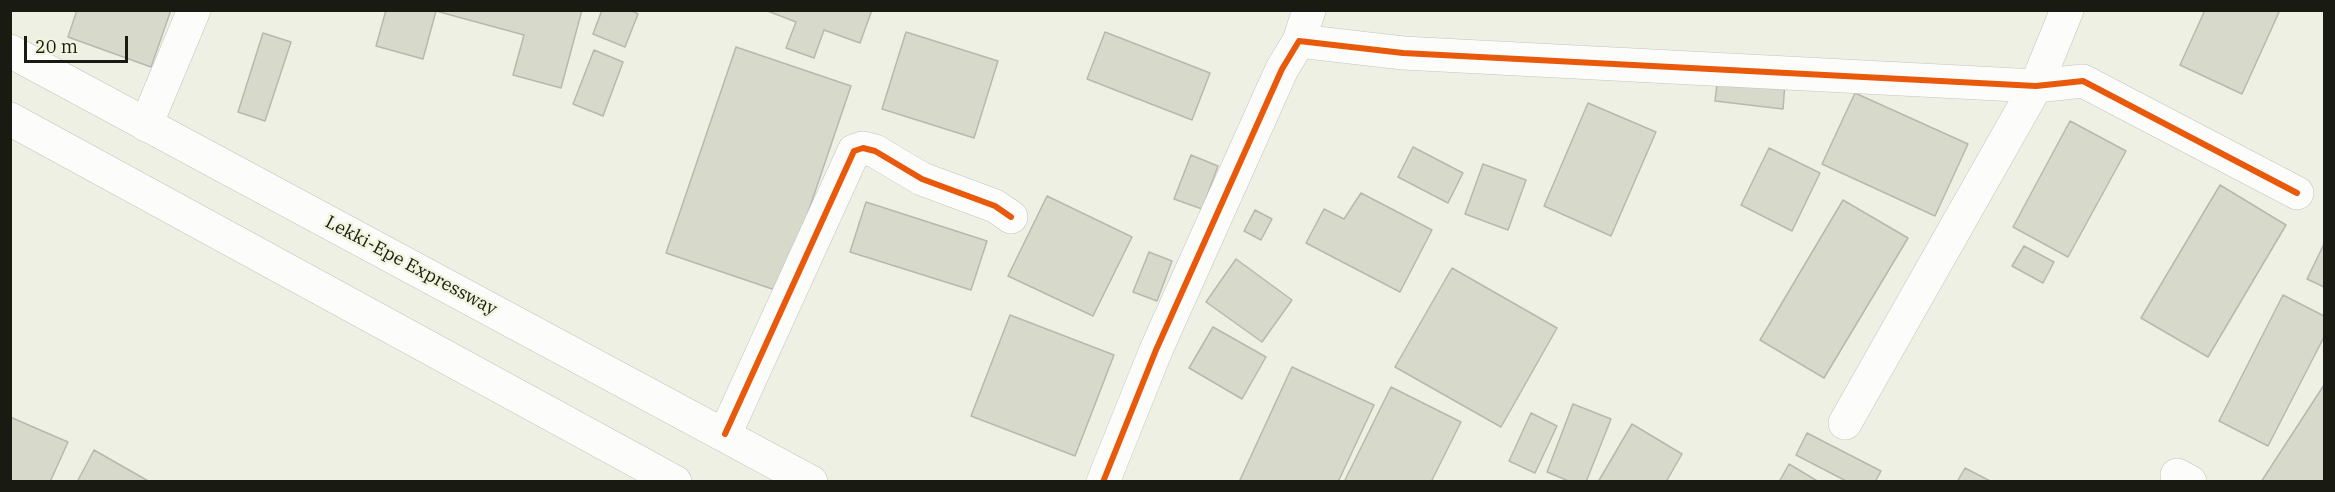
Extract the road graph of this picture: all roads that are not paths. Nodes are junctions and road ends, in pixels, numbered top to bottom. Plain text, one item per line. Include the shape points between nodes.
1 (194, 10) edge
2 (1309, 10) edge
3 (2067, 10) edge
4 (1299, 41) junction
5 (10, 51) edge
6 (2036, 86) junction
7 (10, 118) edge
8 (146, 125) junction
9 (2297, 193) dead end
10 (1011, 217) dead end
11 (1845, 423) dead end
12 (725, 434) junction
13 (675, 482) edge
14 (811, 482) edge
15 (1103, 482) edge

1 - 8 main road
2 - 4 main road
3 - 6 main road
4 - 6 main road via 1403,53
4 - 15 main road via 1282,69 1165,328
5 - 8 main road, Lekki-Epe Expressway
6 - 9 main road via 2084,81
6 - 11 main road
7 - 13 main road
8 - 12 main road, Lekki-Epe Expressway
10 - 12 main road via 995,206 922,179 875,152 863,148 854,151
12 - 14 main road, Lekki-Epe Expressway

